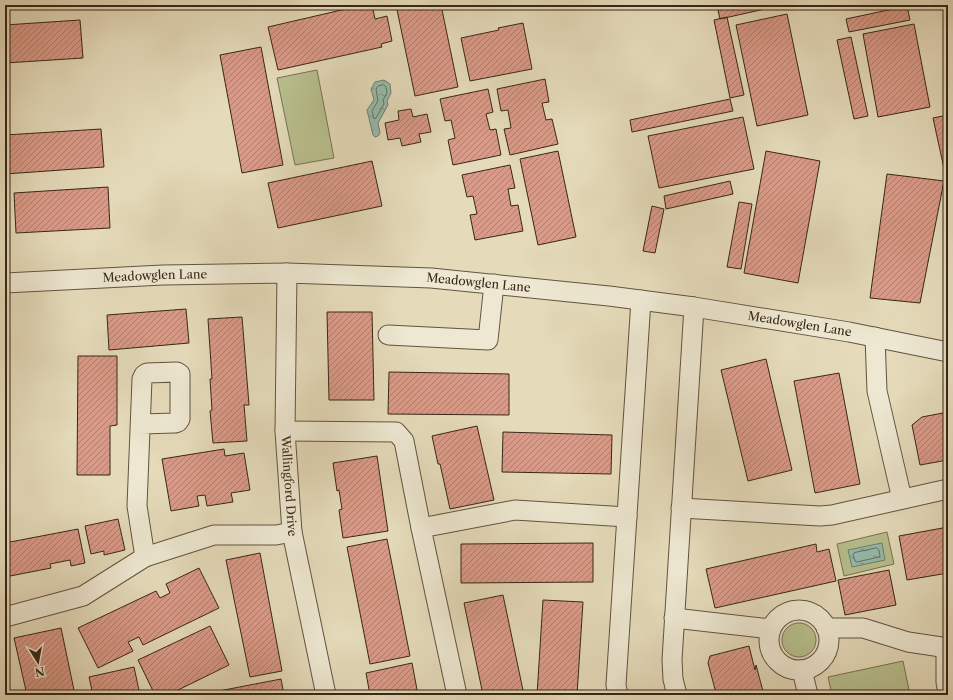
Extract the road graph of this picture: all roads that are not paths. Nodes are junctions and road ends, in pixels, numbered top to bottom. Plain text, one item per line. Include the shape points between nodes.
1 (287, 273) junction
2 (5, 283) edge
3 (494, 284) junction
4 (641, 300) junction
5 (694, 307) junction
6 (388, 335) dead end
7 (874, 337) junction
8 (948, 352) edge
9 (140, 424) dead end
10 (285, 432) junction
11 (948, 489) edge
12 (902, 499) junction
13 (682, 508) junction
14 (627, 517) junction
15 (421, 528) junction
16 (292, 532) junction
17 (145, 557) junction
18 (5, 617) edge
19 (674, 618) junction
20 (826, 628) junction
21 (771, 629) junction
22 (947, 648) edge
23 (802, 670) junction
24 (948, 693) edge
25 (326, 695) edge
26 (457, 695) edge
27 (618, 695) edge
28 (677, 695) edge
29 (808, 695) edge

1 - 2 street, Meadowglen Lane via 163,275
1 - 3 street, Meadowglen Lane via 431,278
1 - 10 street, Wallingford Drive
3 - 4 street, Meadowglen Lane
3 - 6 street via 488,340
4 - 5 street, Meadowglen Lane
4 - 14 street
5 - 7 street, Meadowglen Lane
5 - 13 street
7 - 8 street, Meadowglen Lane
7 - 12 street via 877,390
9 - 17 street via 137,506
10 - 15 street via 396,432 404,441
10 - 16 street, Wallingford Drive
11 - 12 street
12 - 13 street via 820,516
13 - 19 street
14 - 15 street via 514,510
14 - 27 street via 616,685
15 - 26 street
16 - 17 street via 276,535 214,535
16 - 25 street, Wallingford Drive
17 - 18 street via 84,596
19 - 21 street
19 - 28 street via 672,660
20 - 21 street via 814,614 795,611 785,614
20 - 22 street via 862,628 908,642
20 - 23 street via 829,637 825,654 820,662
21 - 23 street via 770,649 775,658 792,670
22 - 24 street
23 - 29 street

